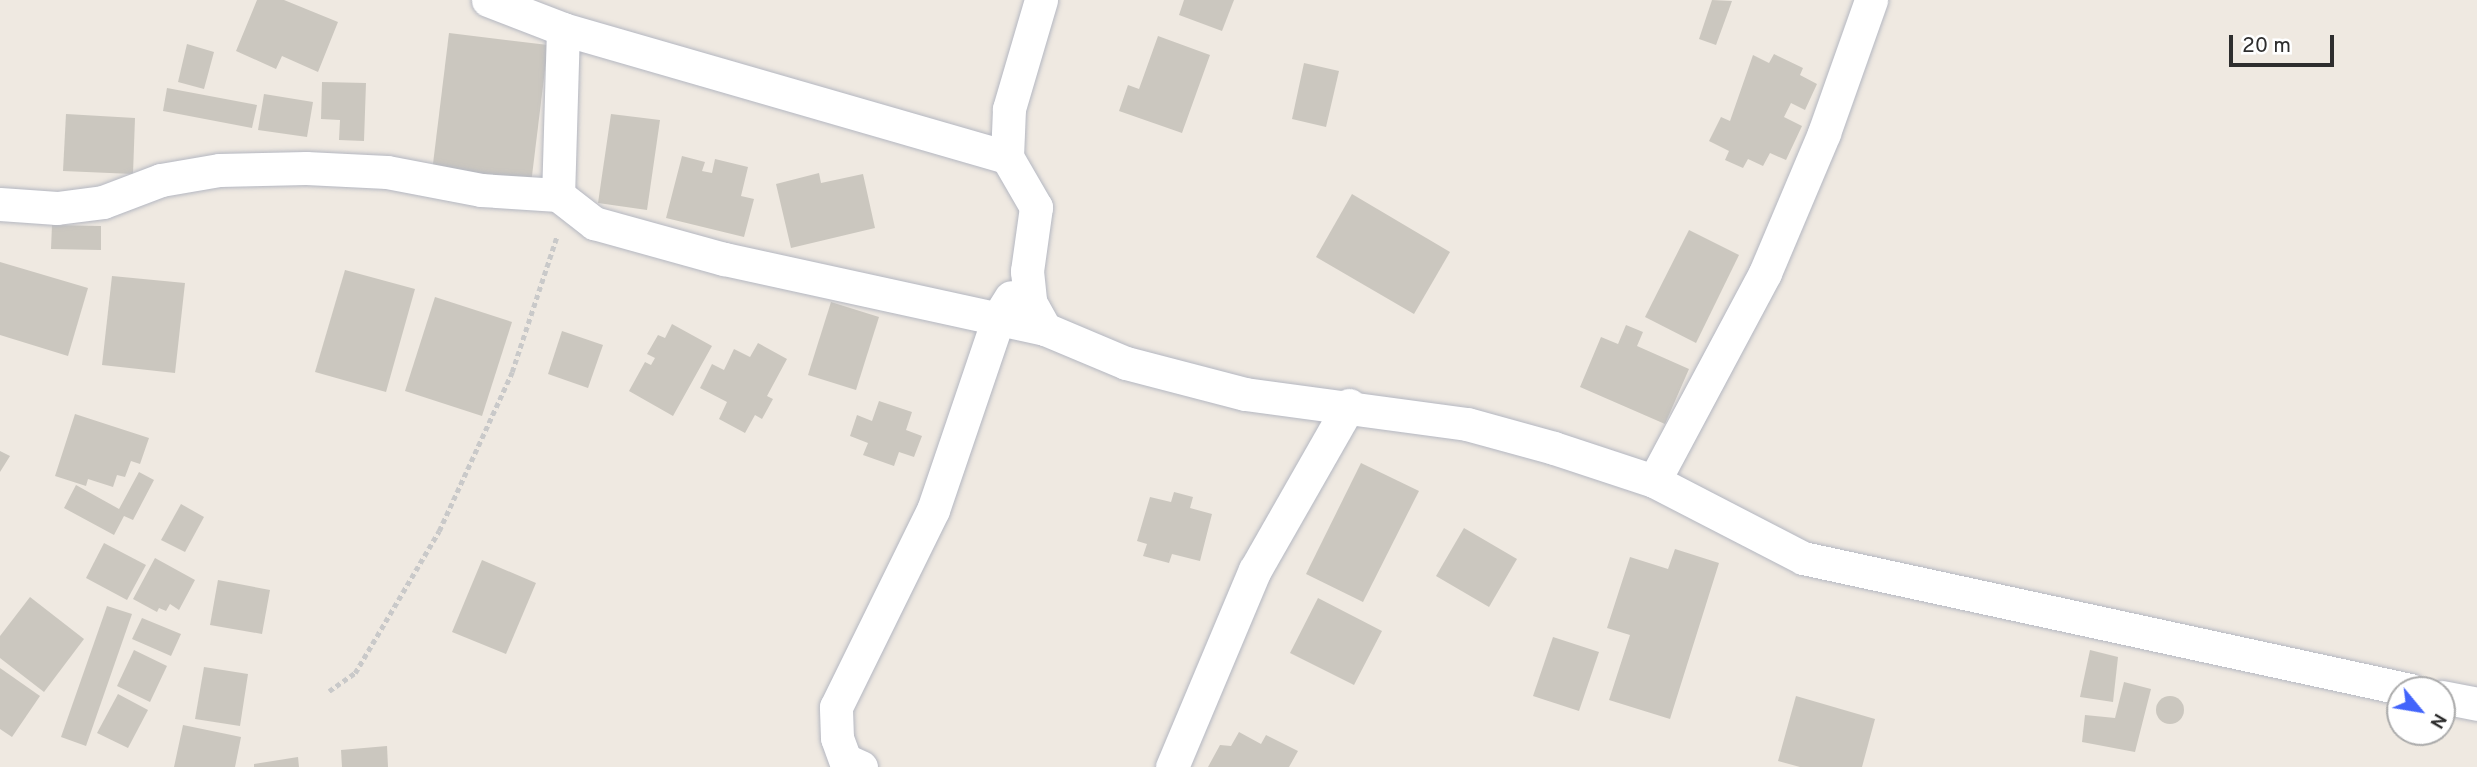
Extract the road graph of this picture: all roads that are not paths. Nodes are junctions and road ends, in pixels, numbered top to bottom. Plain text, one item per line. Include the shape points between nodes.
1 (488, 0) edge
2 (1041, 0) edge
3 (1871, 0) edge
4 (563, 29) junction
5 (1007, 157) junction
6 (563, 200) junction
7 (0, 204) edge
8 (1027, 271) junction
9 (999, 316) junction
10 (1045, 329) junction
11 (1349, 405) junction
12 (1654, 481) junction
13 (2386, 685) edge
14 (2456, 700) edge
15 (2477, 704) edge
16 (861, 767) edge
17 (1172, 767) edge

1 - 4 street
2 - 5 street via 1009,109
3 - 12 street via 1824,133 1765,273
4 - 5 street
4 - 6 street
5 - 8 street via 1036,207
6 - 7 street via 387,172 293,168 207,172 161,180 103,202 57,208
6 - 9 street via 594,223 723,259
8 - 9 street
8 - 10 street via 1030,302
9 - 10 street
9 - 16 street via 933,510 836,707 837,738 845,760
10 - 11 street via 1126,363 1245,394
11 - 12 street via 1467,424
11 - 17 street via 1255,570
12 - 13 street via 1803,558
14 - 15 street

